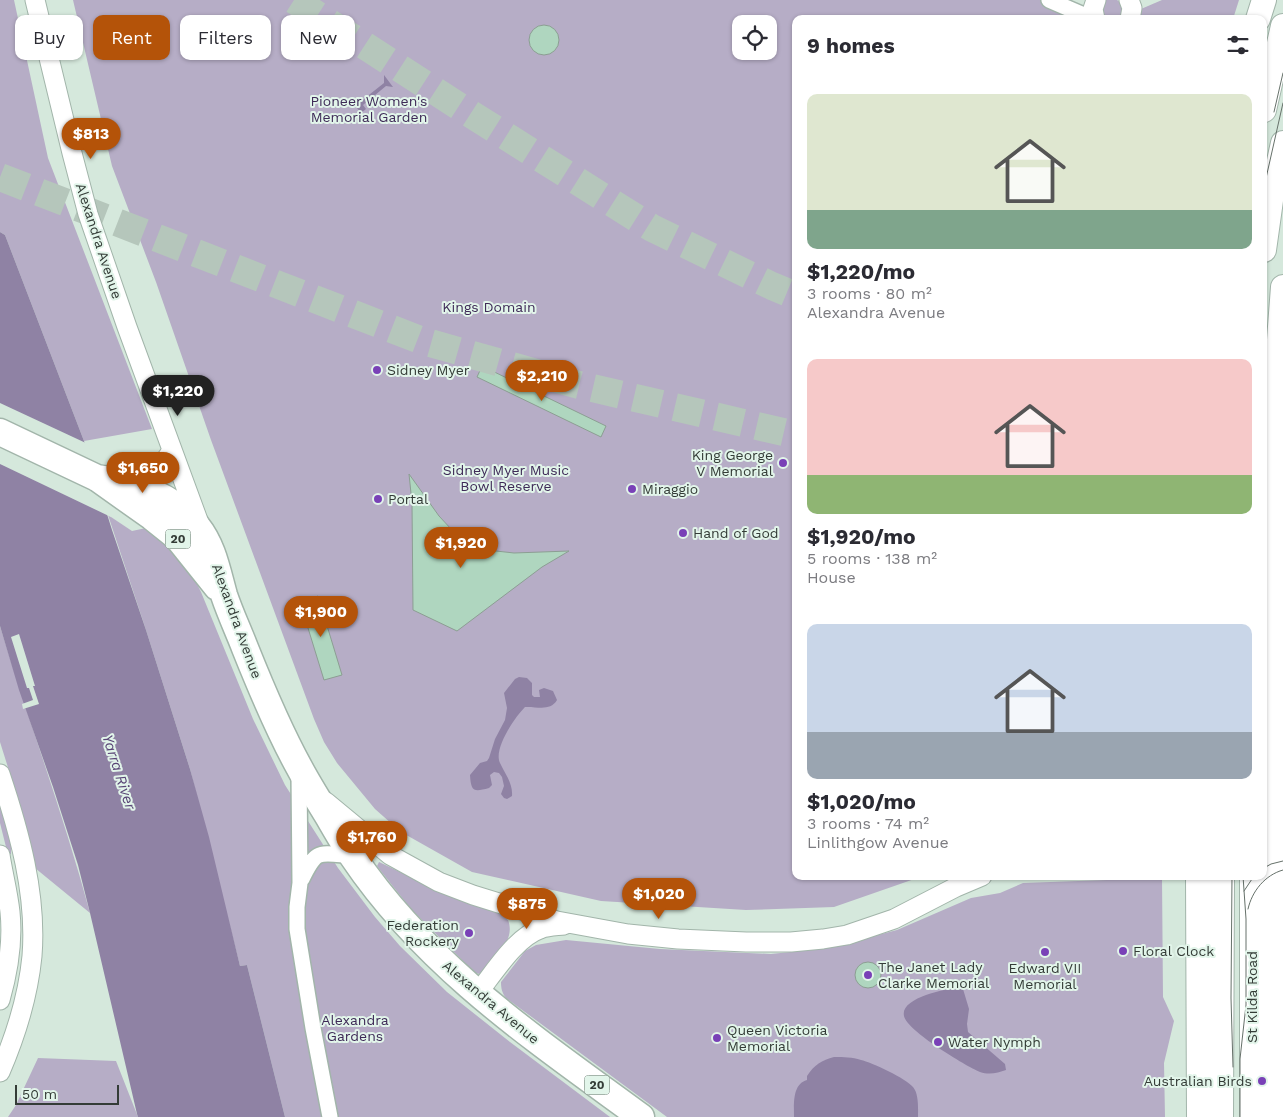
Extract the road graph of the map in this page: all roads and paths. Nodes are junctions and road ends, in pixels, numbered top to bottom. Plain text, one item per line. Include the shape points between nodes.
1 (35, 0) edge
2 (1049, 0) edge
3 (1096, 0) edge
4 (1264, 0) edge
5 (1085, 15) edge
6 (1094, 15) edge
7 (1259, 15) edge
8 (1283, 26) edge
9 (1267, 97) edge
10 (1283, 143) edge
11 (1278, 194) edge
12 (1267, 238) edge
13 (1283, 287) edge
14 (0, 432) edge
15 (172, 450) junction
16 (1279, 463) edge
17 (112, 483) junction
18 (210, 546) junction
19 (1269, 546) edge
20 (225, 598) junction
21 (299, 768) junction
22 (0, 774) edge
23 (313, 790) junction
24 (1270, 853) edge
25 (0, 855) edge
26 (352, 856) junction
27 (973, 880) edge
28 (1198, 880) edge
29 (1222, 880) edge
30 (1257, 880) edge
31 (1257, 880) edge
32 (300, 883) junction
33 (501, 903) junction
34 (570, 924) junction
35 (515, 947) junction
36 (26, 992) junction
37 (2, 994) edge
38 (477, 994) junction
39 (0, 1072) edge
40 (330, 1117) edge
41 (641, 1117) edge
42 (1199, 1117) edge
43 (1221, 1117) edge
44 (1252, 1117) edge
45 (1274, 1117) edge

1 - 15 street, Alexandra Avenue via 88,214
2 - 5 street
3 - 6 street
4 - 7 main road
8 - 9 main road
10 - 11 main road
11 - 12 main road
13 - 16 main road, St Kilda Road via 1276,380
14 - 17 highway, 20
15 - 17 street via 166,460 149,474
15 - 18 street, Alexandra Avenue
16 - 19 main road, St Kilda Road
17 - 18 highway, 20 via 140,488 176,506 197,526
17 - 20 highway, 20 via 172,532
18 - 20 highway, Alexandra Avenue / 20
19 - 24 main road, St Kilda Road
20 - 21 highway, Alexandra Avenue / 20 via 265,699
21 - 23 highway, Alexandra Avenue / 20
21 - 32 street
22 - 36 street via 22,849 31,900 32,956
23 - 26 highway, Alexandra Avenue / 20
23 - 33 street via 369,840 399,861 439,882
25 - 37 street via 10,912 10,939
26 - 32 street via 317,855
26 - 38 highway, Alexandra Avenue / 20 via 402,920
27 - 34 street via 876,926 847,935 807,941 678,939
28 - 42 main road
29 - 43 main road
30 - 44 main road, St Kilda Road
31 - 45 main road, St Kilda Road
32 - 40 street via 297,929
33 - 34 street
33 - 35 street via 513,913 517,922
34 - 35 street via 533,931
35 - 38 street
36 - 37 street
36 - 39 street via 15,1036
38 - 41 highway, Alexandra Avenue / 20

